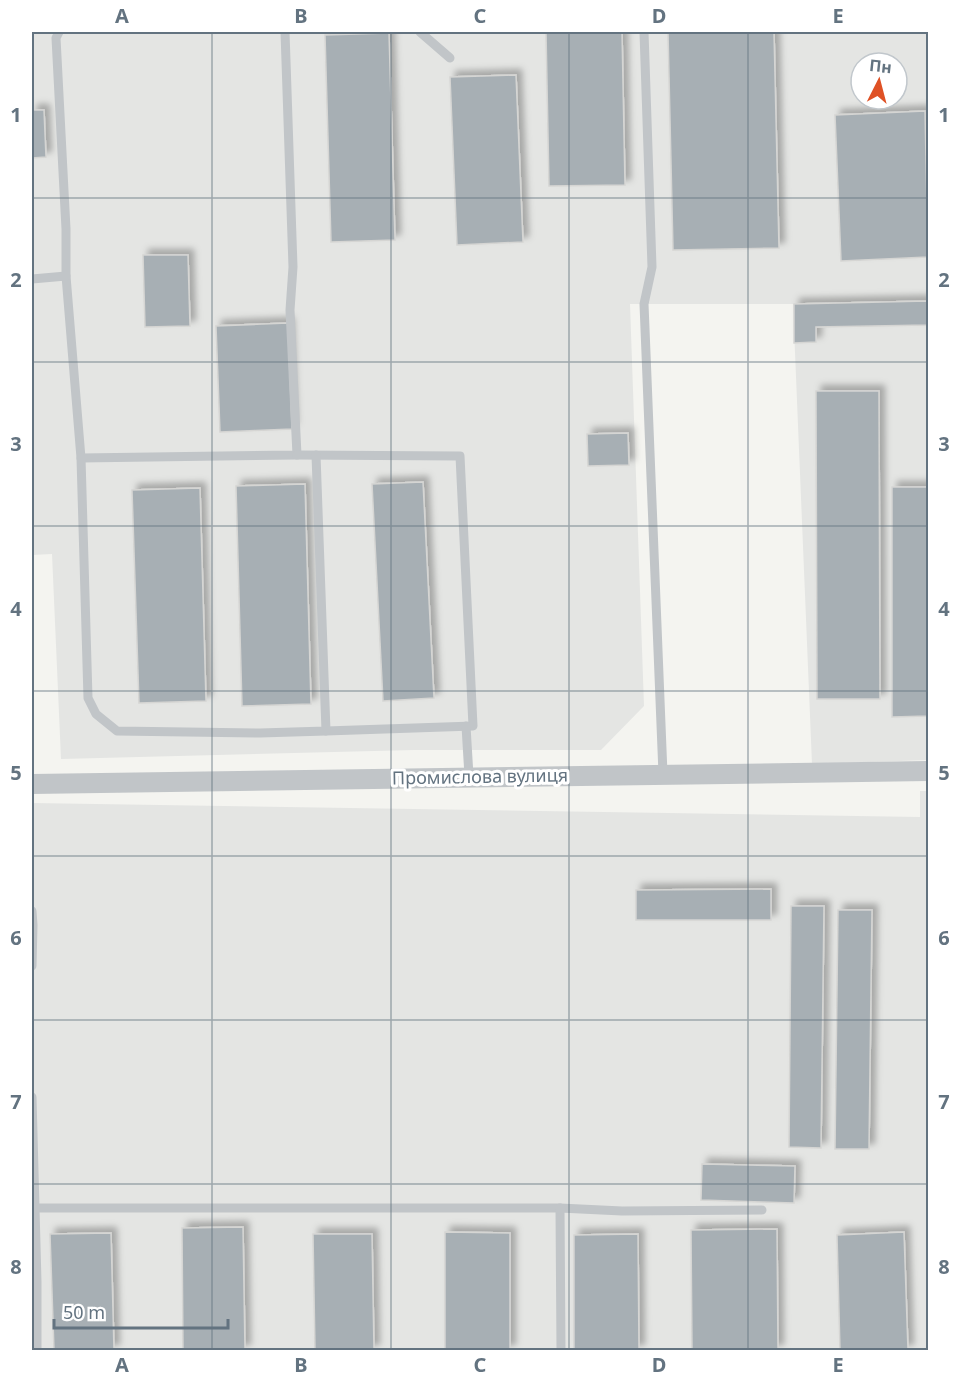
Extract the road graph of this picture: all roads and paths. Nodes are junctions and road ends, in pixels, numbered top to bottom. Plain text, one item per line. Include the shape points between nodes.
1 (59, 32) edge
2 (285, 32) edge
3 (420, 32) edge
4 (644, 32) edge
5 (450, 58) dead end
6 (66, 276) junction
7 (32, 279) edge
8 (297, 455) junction
9 (316, 455) junction
10 (81, 458) junction
11 (466, 726) junction
12 (326, 731) junction
13 (928, 771) edge
14 (663, 774) junction
15 (469, 776) junction
16 (32, 784) edge
17 (32, 911) edge
18 (32, 966) edge
19 (32, 1097) edge
20 (34, 1208) junction
21 (560, 1208) junction
22 (762, 1210) dead end
23 (37, 1350) edge
24 (561, 1350) edge

1 - 6 lane via 56,38
2 - 8 lane
3 - 5 lane
4 - 14 lane via 652,267 644,304
6 - 7 lane
6 - 10 lane
8 - 9 lane
8 - 10 lane
9 - 11 lane via 460,456 472,726
9 - 12 lane
10 - 12 lane via 88,698 96,714 117,731
11 - 12 lane
11 - 15 lane
13 - 14 street, Промислова вулиця
14 - 15 street, Промислова вулиця
15 - 16 street, Промислова вулиця
17 - 18 lane
19 - 20 lane
20 - 21 lane
20 - 23 lane
21 - 22 lane
21 - 24 lane

